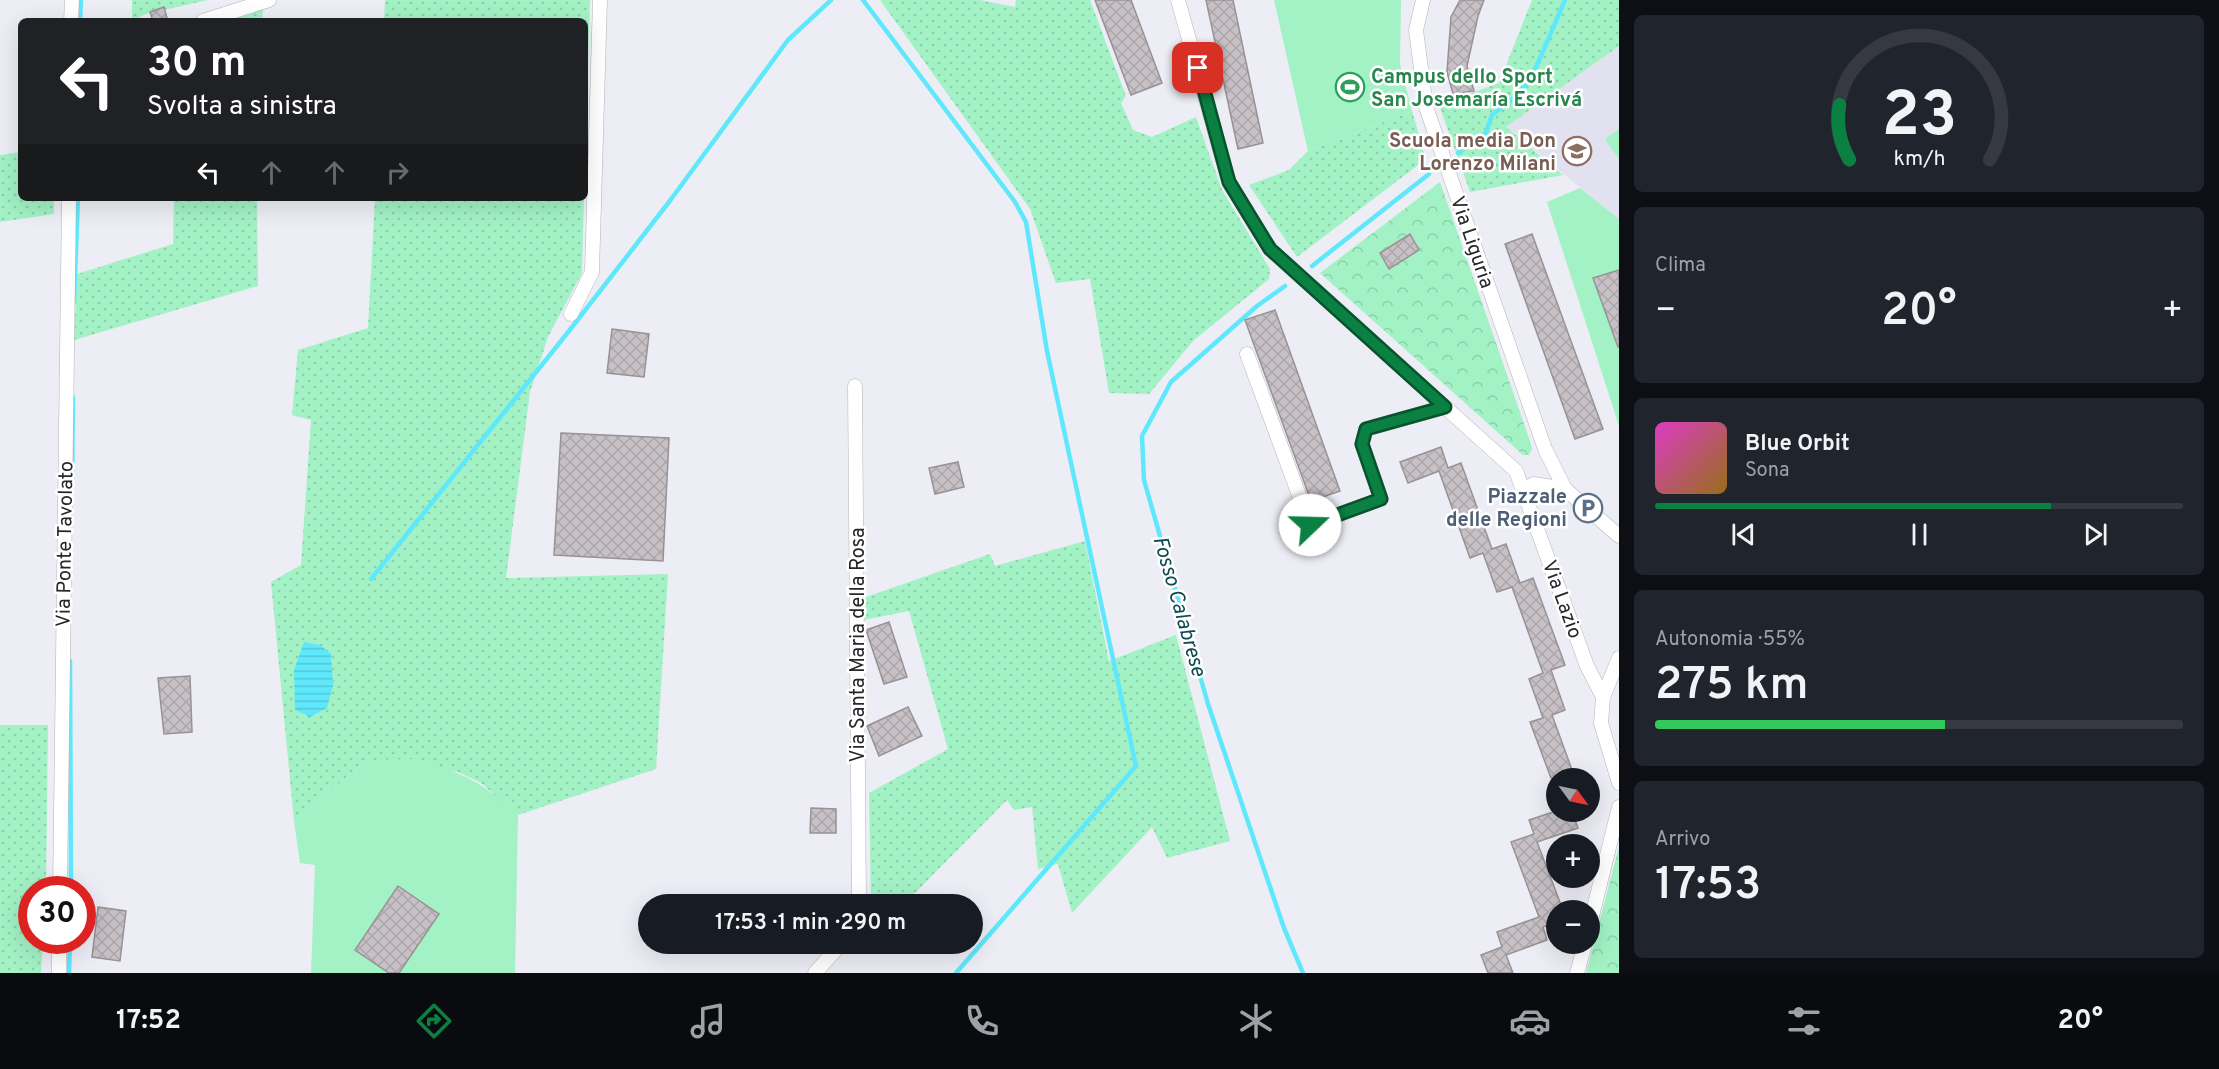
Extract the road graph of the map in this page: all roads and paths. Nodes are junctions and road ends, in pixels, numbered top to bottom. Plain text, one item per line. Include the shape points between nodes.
1 (72, 0) edge
2 (269, 0) edge
3 (600, 0) edge
4 (1178, 0) edge
5 (1423, 0) edge
6 (71, 18) edge
7 (212, 18) edge
8 (69, 201) edge
9 (571, 314) dead end
10 (1247, 354) dead end
11 (855, 386) dead end
12 (1445, 407) junction
13 (1562, 483) junction
14 (1529, 486) junction
15 (1619, 536) edge
16 (1619, 658) edge
17 (1604, 697) junction
18 (1619, 783) edge
19 (1619, 807) edge
20 (60, 876) edge
21 (859, 894) edge
22 (1596, 900) edge
23 (59, 954) edge
24 (832, 954) edge
25 (1582, 954) edge
26 (59, 973) edge
27 (814, 973) edge
28 (1577, 973) edge

1 - 6 street
2 - 7 street
3 - 9 street via 592,272
4 - 12 street, Via Lazio via 1229,182 1270,249
5 - 13 street, Via Liguria via 1416,30 1426,107 1545,449
8 - 20 street, Via Ponte Tavolato
10 - 12 street via 1310,525 1381,499 1362,444 1366,429
11 - 21 street, Via Santa Maria della Rosa
12 - 14 street, Via Lazio
13 - 14 street
13 - 15 street
14 - 17 street, Via Lazio via 1587,666
16 - 17 street
17 - 18 street via 1601,723
19 - 22 street
23 - 26 street
24 - 27 street
25 - 28 street

